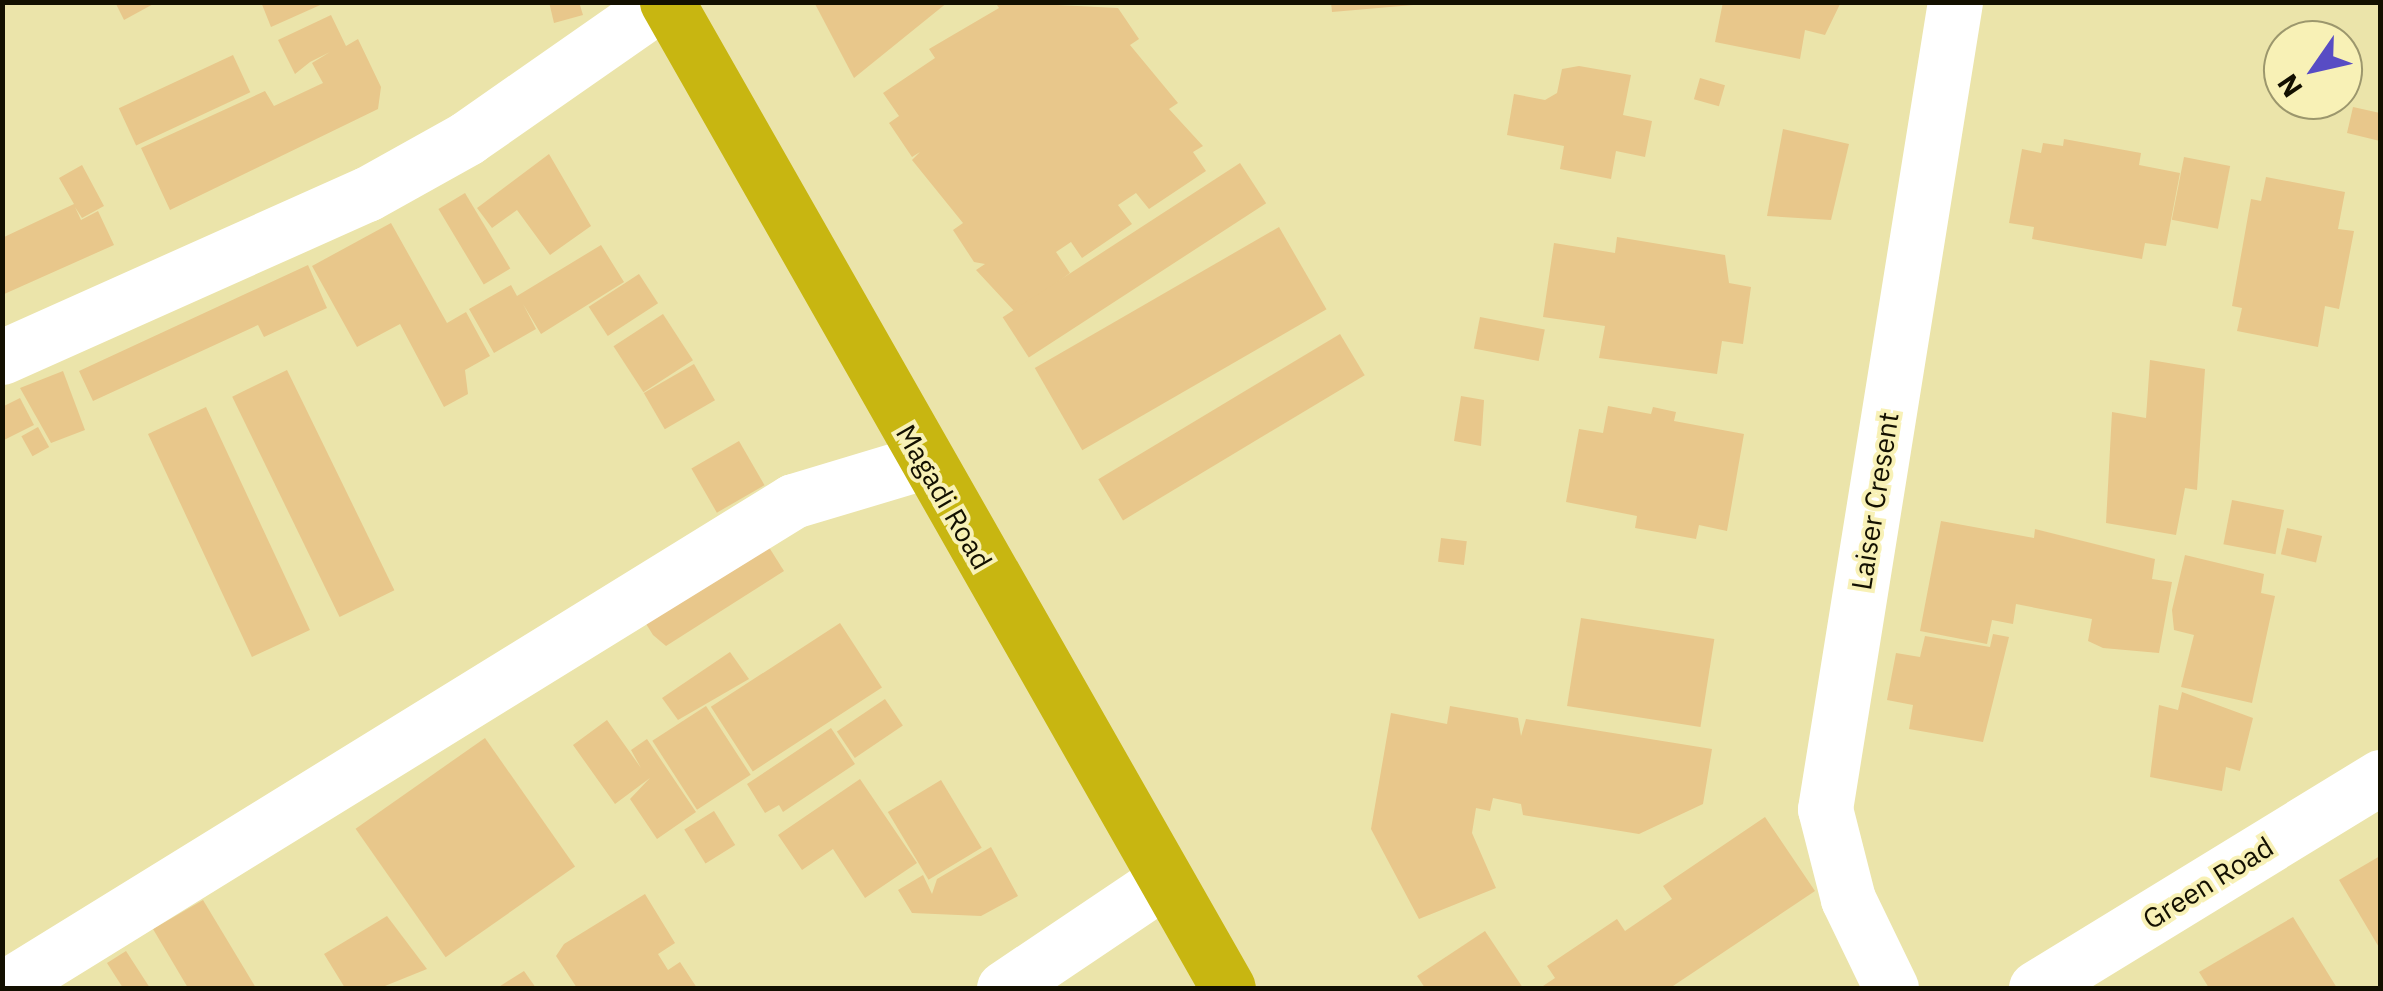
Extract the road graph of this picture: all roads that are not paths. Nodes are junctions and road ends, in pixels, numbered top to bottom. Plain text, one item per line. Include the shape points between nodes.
1 (664, 2) edge
2 (1956, 2) edge
3 (2, 357) edge
4 (924, 462) junction
5 (2380, 777) edge
6 (1165, 880) junction
7 (4, 988) edge
8 (1004, 988) edge
9 (1228, 988) edge
10 (1891, 988) edge
11 (2036, 988) edge

1 - 3 street via 467,138 368,194
1 - 4 highway, Magadi Road
2 - 10 street, Laiser Cresent via 1825,809 1848,899
4 - 6 highway, Magadi Road
4 - 7 street via 793,501
5 - 11 street, Green Road
6 - 8 street
6 - 9 highway, Magadi Road

